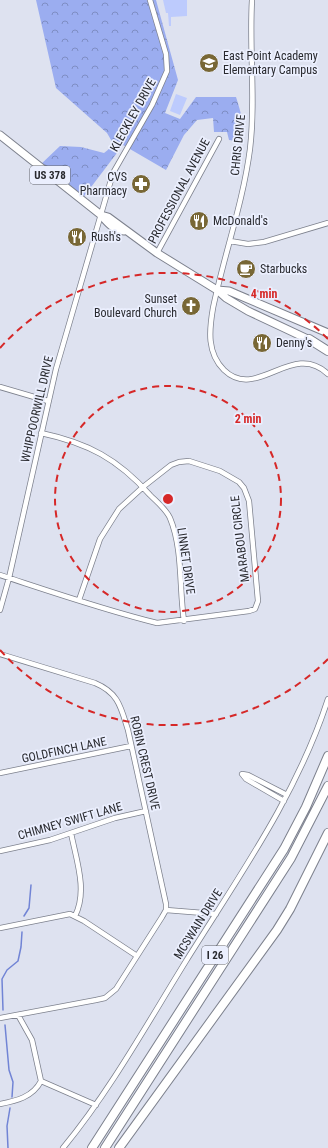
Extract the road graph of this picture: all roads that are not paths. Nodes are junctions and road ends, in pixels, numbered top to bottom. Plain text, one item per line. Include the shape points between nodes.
1 (150, 0) edge
2 (252, 0) edge
3 (0, 135) edge
4 (218, 139) dead end
5 (101, 215) junction
6 (328, 223) edge
7 (230, 241) junction
8 (157, 253) junction
9 (217, 290) junction
10 (328, 333) edge
11 (309, 340) junction
12 (328, 347) edge
13 (328, 351) edge
14 (328, 374) edge
15 (0, 387) edge
16 (48, 401) junction
17 (41, 433) junction
18 (143, 487) junction
19 (0, 575) edge
20 (9, 578) junction
21 (79, 600) junction
22 (0, 610) edge
23 (184, 621) junction
24 (0, 654) edge
25 (328, 699) edge
26 (131, 746) junction
27 (328, 756) edge
28 (0, 773) edge
29 (328, 786) edge
30 (287, 795) junction
31 (284, 801) junction
32 (146, 811) junction
33 (71, 833) junction
34 (328, 833) edge
35 (0, 851) edge
36 (166, 910) junction
37 (216, 914) junction
38 (75, 916) junction
39 (0, 928) edge
40 (137, 956) junction
41 (18, 1015) junction
42 (0, 1018) edge
43 (41, 1081) junction
44 (0, 1104) edge
45 (96, 1105) junction
46 (63, 1148) edge
47 (92, 1148) edge
48 (105, 1148) edge
49 (119, 1148) edge

1 - 5 street, KLECKLEY DRIVE via 166,54 167,71 152,105 113,173
2 - 7 street, CHRIS DRIVE via 253,103 250,148
3 - 5 main road, US 378
4 - 8 street, PROFESSIONAL AVENUE
5 - 8 main road, US 378 via 110,225 120,231 126,231
5 - 16 street, WHIPPOORWILL DRIVE via 65,332
6 - 7 street via 264,242 248,244
7 - 9 street, CHRIS DRIVE
8 - 9 main road, US 378
9 - 10 main road, US 378 via 229,291
9 - 11 main road, US 378 via 248,311
9 - 14 street via 210,346 225,371 237,378 254,379 299,363 315,366
11 - 12 main road, US 378
11 - 13 highway
15 - 16 street
16 - 17 street, WHIPPOORWILL DRIVE
17 - 18 street, LINNET DRIVE via 68,438 82,444 120,466
17 - 20 street, WHIPPOORWILL DRIVE
18 - 21 street, MARABOU CIRCLE via 119,509 103,533
18 - 23 street, LINNET DRIVE via 166,512 172,526
18 - 23 street, MARABOU CIRCLE via 171,465 190,461 220,471 239,482 248,501 257,606 249,611
19 - 20 street, MARABOU CIRCLE
20 - 21 street, MARABOU CIRCLE
20 - 22 street, WHIPPOORWILL DRIVE
21 - 23 street, MARABOU CIRCLE via 157,623
24 - 26 street, ROBIN CREST DRIVE via 108,690 123,711
25 - 30 street, MCSWAIN DRIVE via 312,746
26 - 28 street, GOLDFINCH LANE
26 - 32 street, ROBIN CREST DRIVE
27 - 47 highway, I 26 via 306,807 284,848
29 - 48 highway, I 26 via 291,858
30 - 31 street, MCSWAIN DRIVE
30 - 31 street via 242,774 246,779
31 - 37 street, MCSWAIN DRIVE
32 - 33 street, CHIMNEY SWIFT LANE via 115,818
32 - 36 street, ROBIN CREST DRIVE
33 - 35 street, CHIMNEY SWIFT LANE
33 - 38 street via 81,890 80,904
34 - 49 highway via 277,930
36 - 37 street
36 - 40 street
37 - 45 street, MCSWAIN DRIVE
38 - 39 street via 64,914
38 - 40 street
40 - 41 street via 116,989 104,998
41 - 42 street
41 - 43 street via 32,1040
43 - 44 street via 24,1097
43 - 45 street
45 - 46 street, MCSWAIN DRIVE

